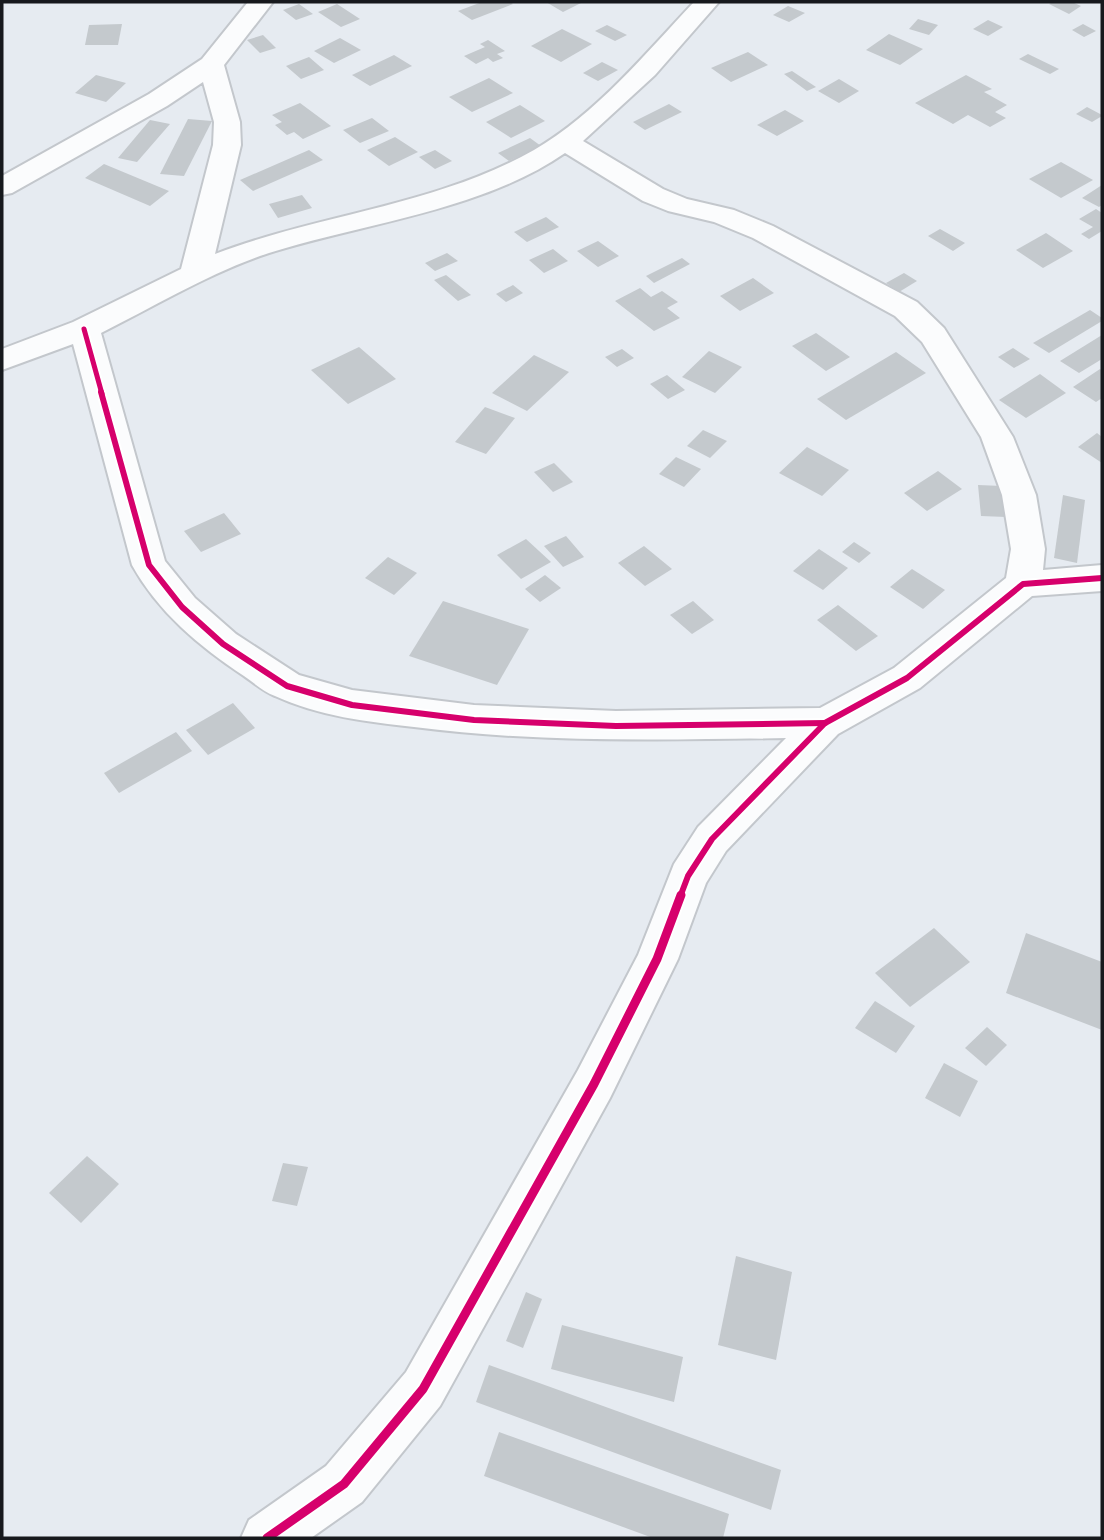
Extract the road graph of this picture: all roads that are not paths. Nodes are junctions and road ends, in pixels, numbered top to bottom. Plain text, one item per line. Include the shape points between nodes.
1 (261, 2) edge
2 (707, 2) edge
3 (211, 65) junction
4 (565, 141) junction
5 (2, 187) edge
6 (195, 274) junction
7 (84, 329) junction
8 (2, 360) edge
9 (1102, 578) edge
10 (1023, 584) junction
11 (825, 723) junction
12 (267, 1538) edge

1 - 3 street
2 - 4 street via 646,69
3 - 5 street via 158,100
3 - 6 street via 227,122 227,145
4 - 6 street via 488,181 413,208 260,247
4 - 10 street via 653,195 763,232 906,309 933,335 997,437 1019,495 1028,549
6 - 7 street
7 - 8 street
7 - 11 street via 149,565 182,607 223,645 287,686 352,705 474,720 616,726
9 - 10 street
10 - 11 street via 907,678
11 - 12 street via 712,839 688,876 657,959 594,1084 423,1389 344,1484

